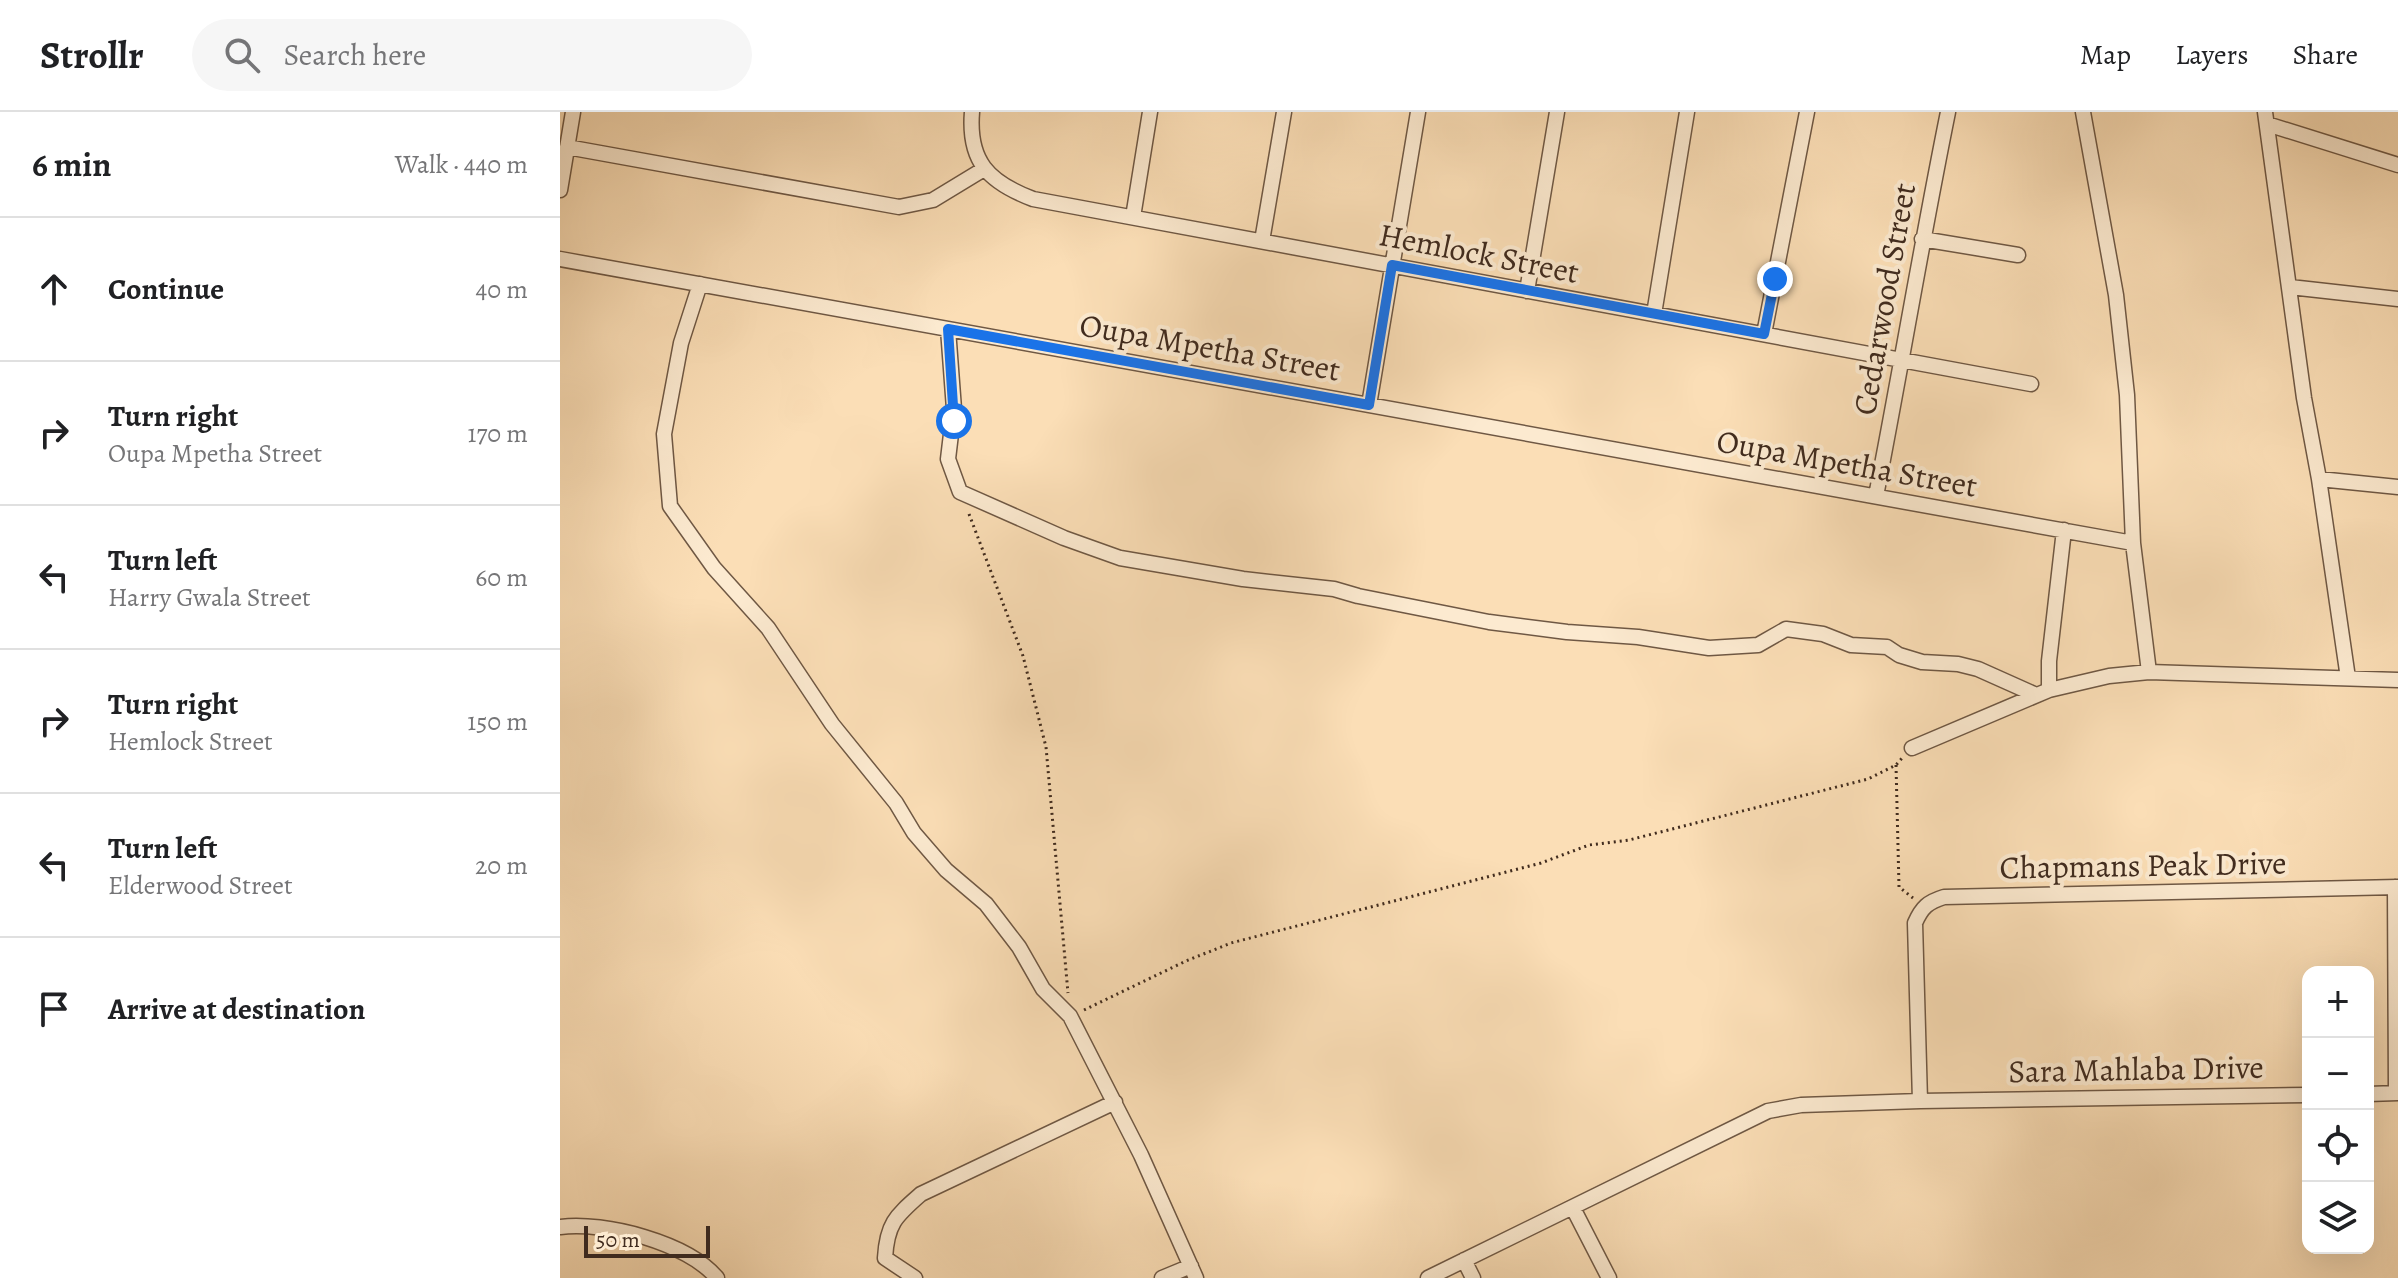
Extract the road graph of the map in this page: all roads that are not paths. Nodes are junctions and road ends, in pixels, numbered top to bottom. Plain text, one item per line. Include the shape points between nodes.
1 (573, 112) edge
2 (972, 112) edge
3 (1150, 112) edge
4 (1284, 112) edge
5 (1418, 112) edge
6 (1557, 112) edge
7 (1687, 112) edge
8 (1807, 112) edge
9 (1948, 112) edge
10 (2083, 112) edge
11 (2266, 118) edge
12 (567, 147) junction
13 (2398, 165) edge
14 (984, 169) junction
15 (560, 190) edge
16 (1133, 217) junction
17 (1922, 239) junction
18 (1262, 241) junction
19 (2018, 255) dead end
20 (560, 259) edge
21 (1392, 265) junction
22 (700, 284) junction
23 (2290, 287) junction
24 (1527, 291) junction
25 (2398, 299) edge
26 (1654, 314) junction
27 (948, 329) junction
28 (1764, 334) junction
29 (1902, 360) junction
30 (2031, 384) dead end
31 (1369, 405) junction
32 (2319, 479) junction
33 (2398, 487) edge
34 (1876, 496) junction
35 (2064, 530) junction
36 (2133, 543) junction
37 (2149, 672) junction
38 (2348, 678) junction
39 (2398, 680) edge
40 (2041, 692) junction
41 (1912, 748) road end
42 (2396, 887) edge
43 (2397, 1093) edge
44 (2374, 1094) edge
45 (2302, 1095) edge
46 (1920, 1101) junction
47 (1115, 1102) junction
48 (1573, 1208) junction
49 (560, 1227) edge
50 (1464, 1260) junction
51 (1193, 1272) edge
52 (717, 1278) edge
53 (915, 1278) edge
54 (1162, 1278) edge
55 (1428, 1278) edge
56 (1473, 1278) edge
57 (1609, 1278) edge

1 - 12 street
2 - 14 street via 971,134
3 - 16 street
4 - 18 street
5 - 21 street
6 - 24 street
7 - 26 street
8 - 28 street
9 - 17 street, Cedarwood Street
10 - 36 street via 2118,309
11 - 13 street
11 - 23 street
12 - 14 street via 899,207 933,200
12 - 15 street
14 - 16 street, Hemlock Street via 1033,199
16 - 18 street, Hemlock Street
17 - 19 street
17 - 29 street, Cedarwood Street
18 - 21 street, Hemlock Street
20 - 22 street, Oupa Mpetha Street
21 - 24 street, Hemlock Street
21 - 31 street
22 - 27 street, Oupa Mpetha Street
22 - 47 street via 681,343 664,434 670,506 714,568 768,628 914,833 986,904 1019,947 1043,989 1070,1016
23 - 25 street
23 - 32 street
24 - 26 street, Hemlock Street
26 - 28 street, Hemlock Street
27 - 31 street, Oupa Mpetha Street
27 - 40 street via 954,409 948,459 960,492 1099,551 1171,568 1334,589 1489,622 1709,648 1758,645 1786,629 1823,634 1851,645 1887,647 1922,662 1978,669
28 - 29 street, Hemlock Street
29 - 30 street, Hemlock Street
29 - 34 street, Cedarwood Street
31 - 34 street, Oupa Mpetha Street
32 - 33 street
32 - 38 street
34 - 35 street, Oupa Mpetha Street
35 - 36 street, Oupa Mpetha Street
35 - 40 street
36 - 37 street
37 - 38 street
37 - 40 street
38 - 39 street
40 - 41 street
42 - 43 street
42 - 46 street, Chapmans Peak Drive via 1944,897 1925,906 1915,923
43 - 44 street
45 - 46 street, Sara Mahlaba Drive
46 - 48 street, Sara Mahlaba Drive via 1768,1111
47 - 51 street
47 - 53 street via 912,1201 895,1216 885,1258
48 - 50 street, Sara Mahlaba Drive
48 - 57 street
49 - 52 street via 632,1235 693,1257
50 - 55 street, Sara Mahlaba Drive
50 - 56 street
51 - 54 street

